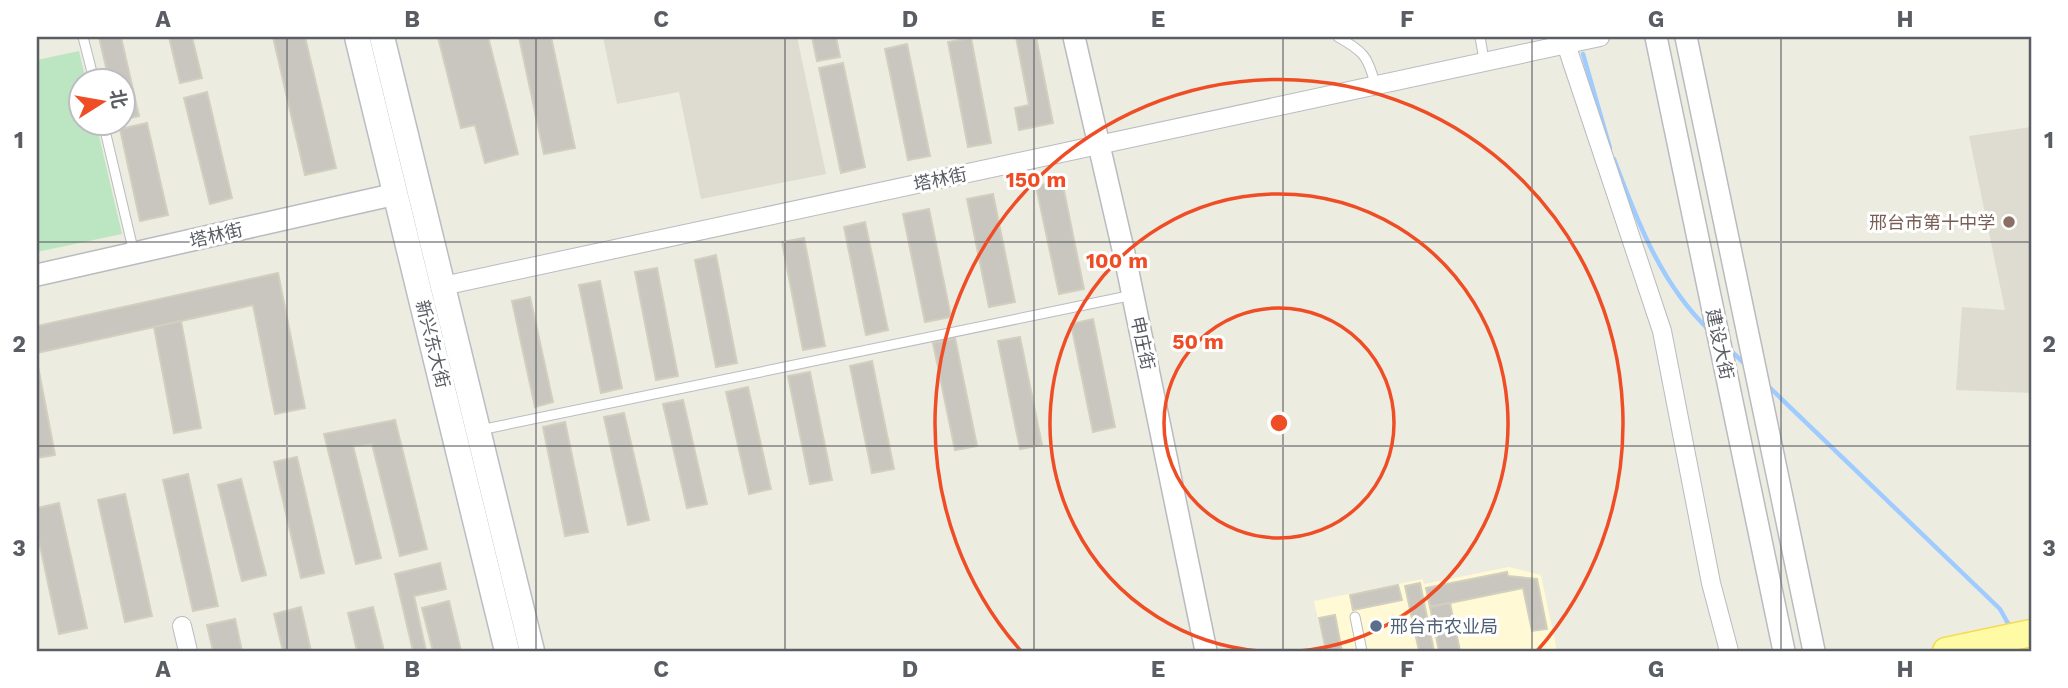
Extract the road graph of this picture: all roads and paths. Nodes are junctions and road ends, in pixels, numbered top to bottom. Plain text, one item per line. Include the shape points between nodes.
1 (83, 37) edge
2 (357, 37) edge
3 (382, 37) edge
4 (1074, 37) edge
5 (1338, 37) edge
6 (1480, 37) edge
7 (1600, 37) edge
8 (1656, 37) edge
9 (1686, 37) edge
10 (1566, 44) junction
11 (1484, 60) junction
12 (90, 66) edge
13 (1375, 84) junction
14 (106, 136) edge
15 (1099, 145) junction
16 (396, 194) junction
17 (134, 253) junction
18 (37, 275) edge
19 (443, 286) junction
20 (1133, 295) junction
21 (479, 430) junction
22 (1355, 617) dead end
23 (182, 626) dead end
24 (2031, 633) edge
25 (188, 651) edge
26 (507, 651) edge
27 (532, 651) edge
28 (1206, 651) edge
29 (1362, 651) edge
30 (1729, 651) edge
31 (1784, 651) edge
32 (1814, 651) edge
33 (1946, 651) edge

1 - 12 lane
2 - 16 main road, 新兴东大街
3 - 19 main road, 新兴东大街
4 - 15 street, 申庄街
5 - 13 lane via 1360,49 1369,61
6 - 11 lane
7 - 10 street, 塔林街
8 - 31 street, 建设大街
9 - 32 street, 建设大街
10 - 11 street, 塔林街
10 - 30 street via 1662,331 1711,583
11 - 13 street, 塔林街
13 - 15 street, 塔林街
14 - 17 lane
15 - 19 street, 塔林街
15 - 20 street, 申庄街
16 - 17 street, 塔林街
16 - 26 main road, 新兴东大街
17 - 18 street, 塔林街
19 - 21 main road, 新兴东大街
20 - 21 lane
20 - 28 street, 申庄街
21 - 27 main road, 新兴东大街
22 - 29 lane
23 - 25 street
24 - 33 main road

